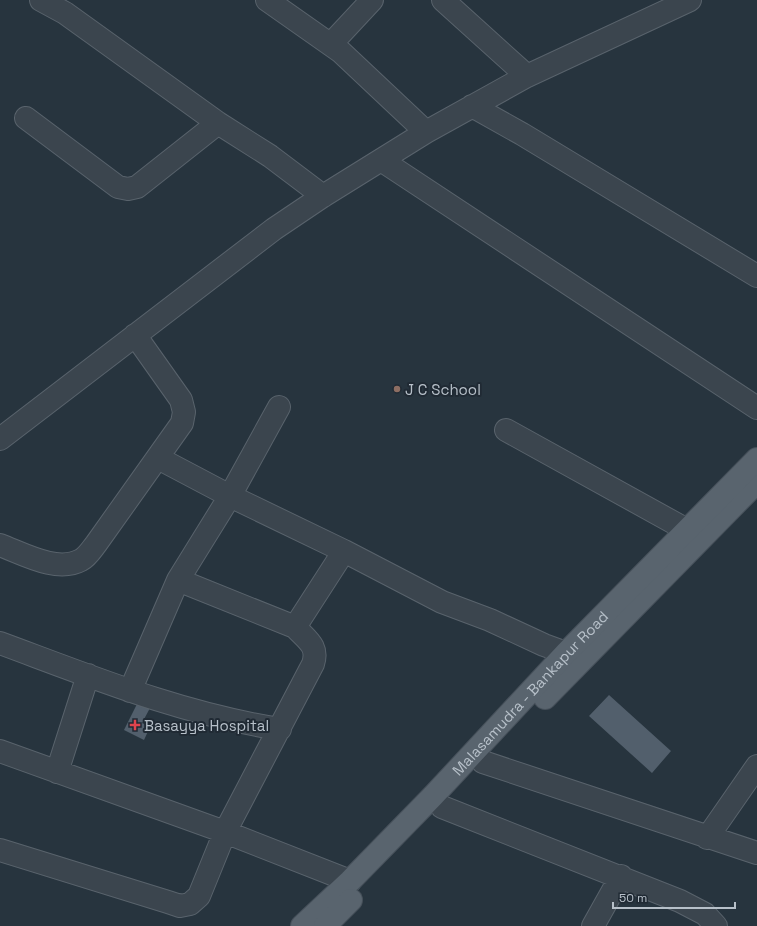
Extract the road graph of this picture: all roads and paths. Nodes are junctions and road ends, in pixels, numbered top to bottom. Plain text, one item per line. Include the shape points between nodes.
1 (41, 0) edge
2 (267, 0) edge
3 (372, 0) edge
4 (443, 0) edge
5 (690, 0) edge
6 (659, 6) edge
7 (330, 44) junction
8 (527, 76) junction
9 (472, 106) junction
10 (26, 118) dead end
11 (218, 123) junction
12 (426, 132) junction
13 (381, 160) junction
14 (324, 196) junction
15 (757, 276) edge
16 (135, 335) junction
17 (279, 408) dead end
18 (757, 408) edge
19 (506, 430) dead end
20 (0, 439) edge
21 (158, 458) junction
22 (757, 459) edge
23 (757, 482) edge
24 (230, 496) junction
25 (687, 530) junction
26 (0, 545) edge
27 (344, 551) junction
28 (178, 580) junction
29 (295, 627) junction
30 (0, 643) edge
31 (566, 652) junction
32 (88, 675) junction
33 (130, 691) junction
34 (280, 729) junction
35 (0, 751) edge
36 (483, 762) junction
37 (757, 766) edge
38 (57, 772) junction
39 (442, 807) junction
40 (225, 832) junction
41 (707, 838) junction
42 (0, 850) edge
43 (757, 853) edge
44 (621, 876) junction
45 (350, 881) junction
46 (302, 926) edge
47 (325, 926) edge
48 (593, 926) edge
49 (716, 926) edge

1 - 11 street via 65,13
2 - 7 street
3 - 7 street
4 - 8 street
5 - 6 street
6 - 8 street
7 - 12 street
8 - 9 street
9 - 12 street
9 - 15 street
10 - 11 street via 118,186 128,188 137,188
11 - 14 street via 270,156
12 - 13 street
13 - 14 street
13 - 18 street
14 - 16 street via 274,229
16 - 20 street
16 - 21 street via 181,400 184,412 182,423
17 - 24 street
19 - 25 street
21 - 24 street
21 - 26 street via 82,560 67,565 50,564
22 - 25 main road, Malasamudra - Bankapur Road
23 - 36 main road
24 - 27 street
24 - 28 street
25 - 31 main road, Malasamudra - Bankapur Road
27 - 29 street
27 - 31 street via 442,602
28 - 29 street
28 - 33 street
29 - 34 street via 315,648 315,657
30 - 32 street
31 - 45 main road, Malasamudra - Bankapur Road via 458,770
32 - 33 street
32 - 38 street
33 - 34 street via 198,713
34 - 40 street
35 - 38 street
36 - 39 main road
36 - 41 street
37 - 41 street
38 - 40 street
39 - 44 street
39 - 47 main road
40 - 42 street via 199,896 190,904 180,906
40 - 45 street
41 - 43 street
44 - 48 street
44 - 49 street via 705,914
45 - 46 main road, Malasamudra - Bankapur Road

